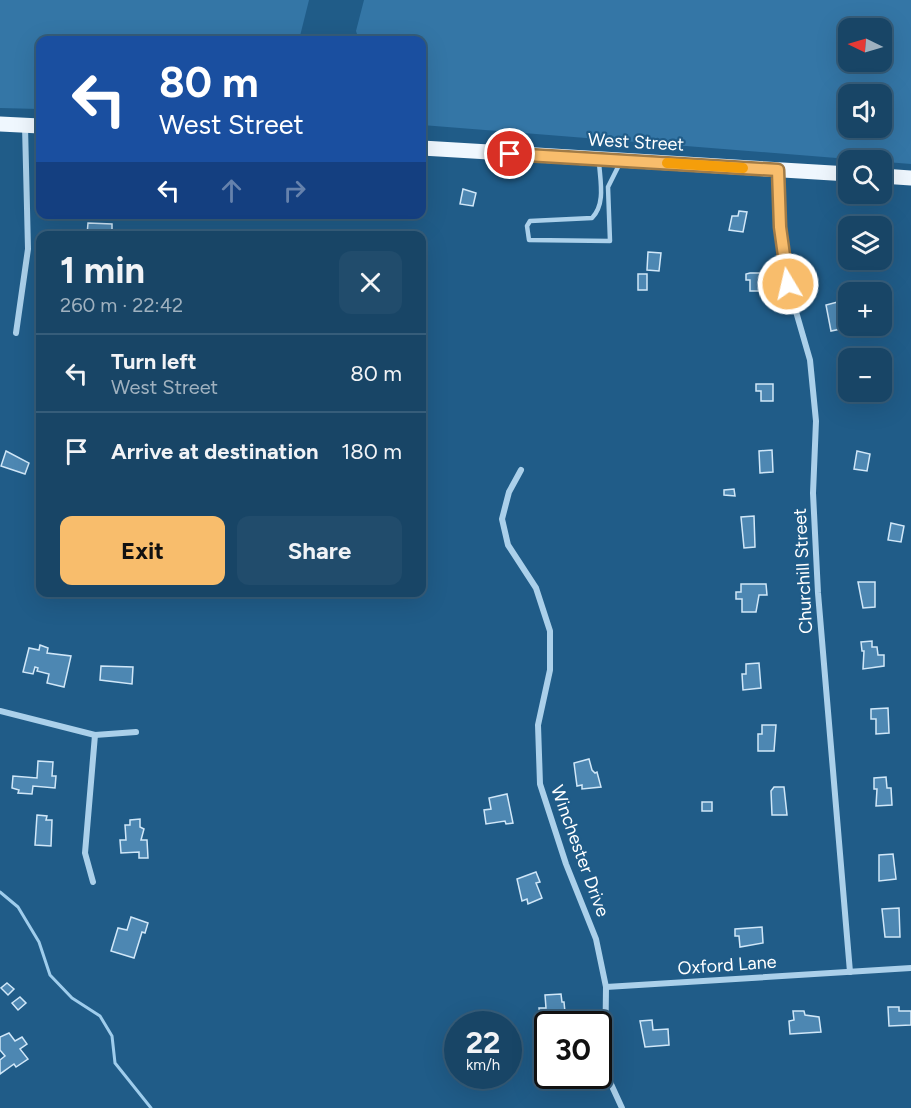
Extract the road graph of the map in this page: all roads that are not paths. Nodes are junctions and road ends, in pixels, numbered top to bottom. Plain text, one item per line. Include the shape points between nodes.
1 (0, 124) edge
2 (33, 125) edge
3 (426, 148) edge
4 (599, 159) junction
5 (621, 159) junction
6 (778, 170) junction
7 (838, 173) edge
8 (892, 177) edge
9 (911, 178) edge
10 (16, 333) dead end
11 (521, 471) dead end
12 (0, 711) edge
13 (136, 732) dead end
14 (95, 735) junction
15 (93, 882) dead end
16 (911, 968) edge
17 (850, 972) junction
18 (606, 987) junction
19 (622, 1108) edge

1 - 2 main road
2 - 10 street via 28,249
3 - 4 main road, West Street
4 - 5 main road, West Street
4 - 5 lane via 600,203 592,218 530,221 529,240 610,241 608,187
5 - 6 main road, West Street
6 - 7 main road, West Street
6 - 17 street, Churchill Street via 788,284 810,360 814,400 818,593
8 - 9 main road
11 - 18 street, Winchester Drive via 509,492 502,519 508,545 536,588 550,631 550,670 538,725 540,784 596,939
12 - 14 street
13 - 14 street
14 - 15 street via 85,853
16 - 17 street, Oxford Lane
17 - 18 street, Oxford Lane
18 - 19 street, Winchester Drive via 605,1071

